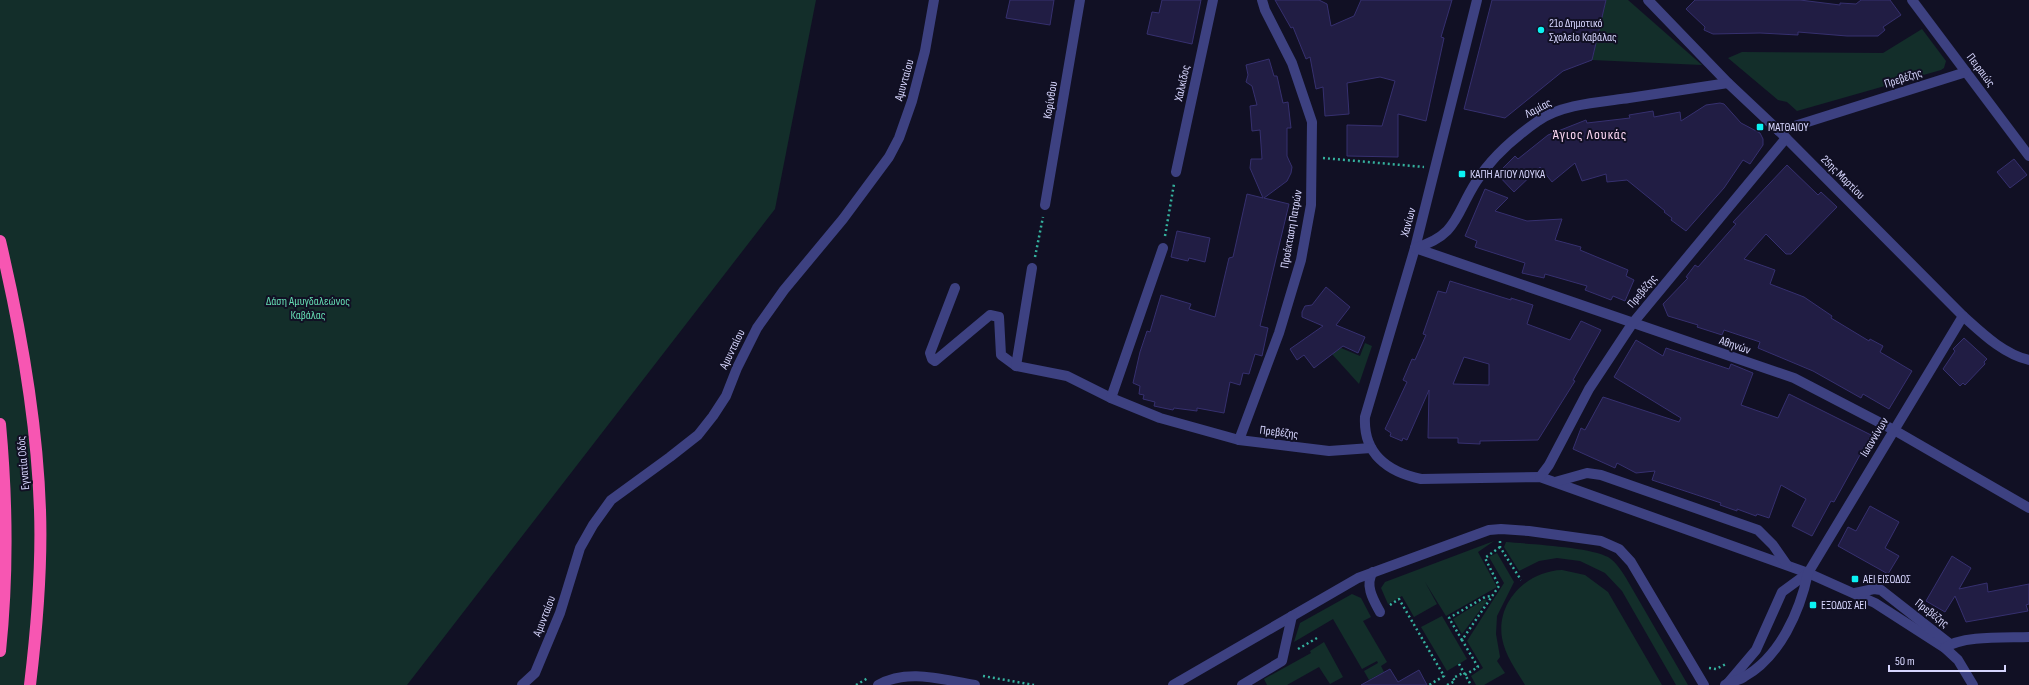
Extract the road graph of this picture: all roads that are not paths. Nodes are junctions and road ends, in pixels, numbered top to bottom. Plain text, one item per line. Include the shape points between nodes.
1 (934, 0) edge
2 (1080, 0) edge
3 (1213, 0) edge
4 (1262, 0) edge
5 (1477, 0) edge
6 (1648, 0) edge
7 (1912, 0) edge
8 (1966, 72) junction
9 (1728, 83) junction
10 (1783, 135) junction
11 (2029, 156) edge
12 (1176, 172) road end
13 (1045, 205) road end
14 (0, 241) edge
15 (1163, 248) road end
16 (1415, 248) junction
17 (1032, 268) road end
18 (955, 288) dead end
19 (1963, 316) junction
20 (1632, 324) junction
21 (2028, 362) edge
22 (1016, 366) junction
23 (1111, 398) junction
24 (0, 424) edge
25 (1894, 430) junction
26 (1239, 440) junction
27 (1372, 448) junction
28 (1540, 476) junction
29 (1555, 482) junction
30 (2029, 508) edge
31 (1787, 565) junction
32 (1373, 572) junction
33 (1808, 572) junction
34 (1855, 593) junction
35 (1384, 609) road end
36 (1292, 616) junction
37 (2029, 637) edge
38 (1948, 646) junction
39 (0, 651) edge
40 (1726, 684) edge
41 (30, 685) edge
42 (522, 685) edge
43 (878, 685) edge
44 (975, 685) edge
45 (1173, 685) edge
46 (1242, 685) edge
47 (1704, 685) edge
48 (1974, 685) edge

1 - 42 street, Αμυνταίου via 934,11 912,102 889,157 757,328 736,368 726,396 698,435 611,500 593,525 580,548 560,613 535,673
2 - 13 street, Κορίνθου
3 - 12 street, Χαλκίδος
4 - 26 street, Προέκταση Πατρών via 1292,63 1312,122 1311,205 1301,260 1279,333
5 - 16 street, Χανίων
6 - 9 street, 25ης Μαρτίου
7 - 8 street, Πειραιώς
8 - 10 street, Πρεβέζης
8 - 11 street, Πειραιώς
9 - 10 street, 25ης Μαρτίου
9 - 16 street, Λαμίας via 1583,105 1556,112 1539,120 1508,144 1491,162 1476,182 1455,224 1448,232 1429,244
10 - 19 street, 25ης Μαρτίου
10 - 20 street, Πρεβέζης
14 - 41 highway, Εγνατία Οδός via 24,358 38,462 40,551 36,636
15 - 23 street
16 - 20 street, Αθηνών
16 - 27 street, Χανίων via 1365,417 1364,429
17 - 22 street
18 - 22 street via 930,353 932,359 938,359 990,315 998,317 1001,355
19 - 21 street, 25ης Μαρτίου via 1994,342
19 - 25 street, Ιωαννίνων
20 - 25 street, Αθηνών via 1794,378
20 - 28 street, Πρεβέζης via 1589,389 1549,465
22 - 23 street, Πρεβέζης via 1067,376
23 - 26 street, Πρεβέζης via 1160,418
24 - 39 highway, Εγνατία Οδός via 6,512
25 - 30 street, Αθηνών
25 - 33 street, Ιωαννίνων
26 - 27 street, Πρεβέζης via 1329,451
27 - 28 street, Πρεβέζης via 1390,468 1403,475 1421,479
28 - 29 street, Πρεβέζης
29 - 31 street, Πρεβέζης
29 - 31 street via 1587,473 1601,475 1722,516 1763,534
31 - 33 street, Πρεβέζης
32 - 35 street via 1369,580 1371,592
32 - 36 street
32 - 47 street via 1495,529 1606,542 1619,549 1630,560
33 - 34 street, Πρεβέζης
33 - 40 street via 1782,592 1756,650
33 - 40 street via 1803,597 1772,653 1744,678
34 - 38 street, Πρεβέζης
34 - 38 street, Πρεβέζης via 1874,588 1881,590
36 - 45 street
36 - 46 street via 1282,662
37 - 38 street, Πρεβέζης via 1972,640
38 - 48 street
43 - 44 street via 895,678 917,675

